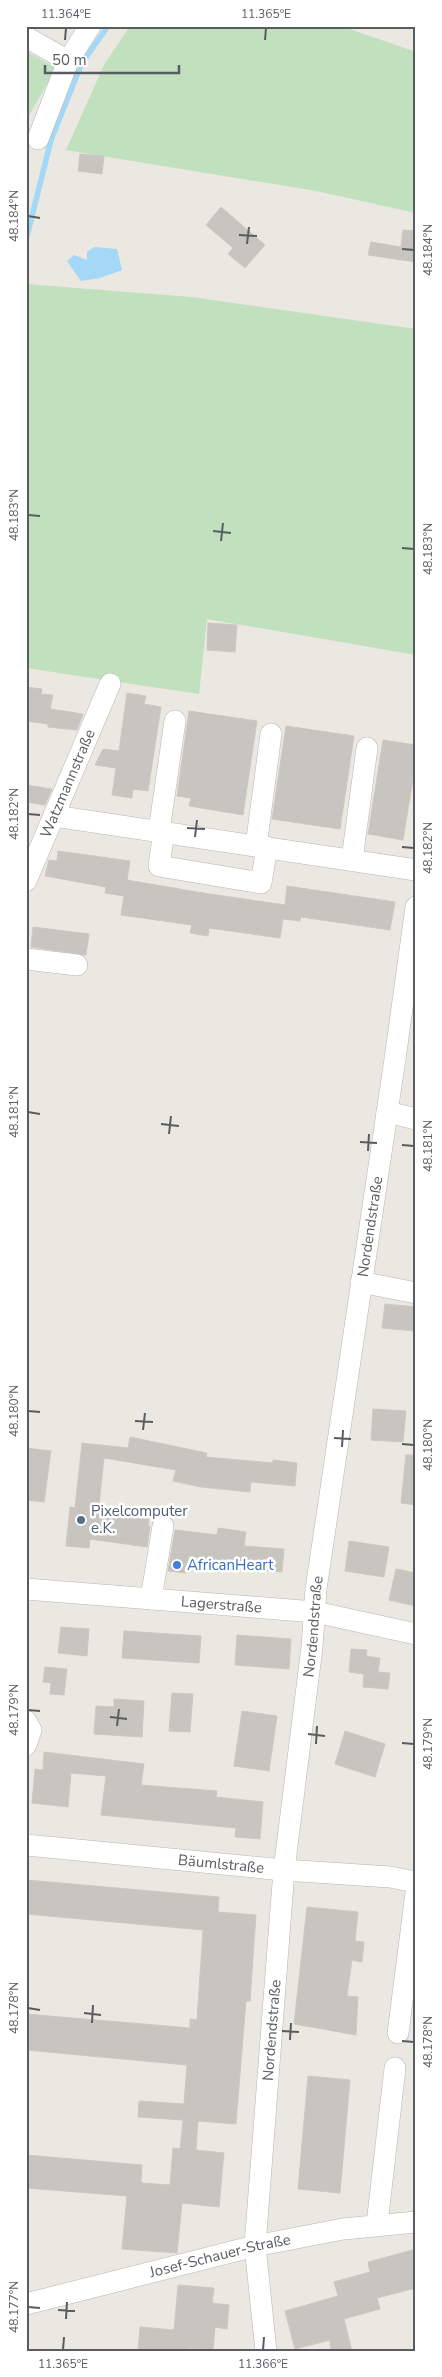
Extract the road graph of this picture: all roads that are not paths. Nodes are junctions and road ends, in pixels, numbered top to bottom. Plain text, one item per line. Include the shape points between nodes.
1 (90, 26) edge
2 (26, 36) edge
3 (68, 60) junction
4 (38, 139) dead end
5 (110, 684) dead end
6 (175, 721) dead end
7 (271, 734) dead end
8 (367, 748) dead end
9 (54, 816) junction
10 (161, 831) junction
11 (261, 846) junction
12 (352, 860) junction
13 (416, 870) edge
14 (26, 881) edge
15 (416, 907) edge
16 (412, 953) edge
17 (26, 959) edge
18 (77, 965) dead end
19 (387, 1112) junction
20 (416, 1119) edge
21 (361, 1282) junction
22 (416, 1293) edge
23 (162, 1526) dead end
24 (26, 1589) edge
25 (151, 1598) junction
26 (315, 1612) junction
27 (416, 1634) edge
28 (26, 1721) edge
29 (26, 1745) edge
30 (26, 1845) edge
31 (284, 1870) junction
32 (416, 1882) edge
33 (416, 1892) edge
34 (398, 2034) dead end
35 (395, 2068) dead end
36 (416, 2222) edge
37 (377, 2224) junction
38 (255, 2246) junction
39 (26, 2304) edge
40 (266, 2351) edge

1 - 3 street
2 - 3 street
3 - 4 street
5 - 9 street, Watzmannstraße
6 - 10 street
7 - 11 street
8 - 12 street
9 - 10 street
9 - 14 street, Watzmannstraße
10 - 11 street
10 - 11 street via 159,866 261,883
11 - 12 street
12 - 13 street
15 - 16 street, Nordendstraße
16 - 19 street, Nordendstraße
17 - 18 street
19 - 20 street
19 - 21 street, Nordendstraße
21 - 22 street
21 - 26 street, Nordendstraße
23 - 25 street
24 - 25 street, Lagerstraße
25 - 26 street, Lagerstraße
26 - 27 street, Lagerstraße
26 - 31 street, Nordendstraße
28 - 29 street via 31,1730
30 - 31 street, Bäumlstraße
31 - 32 street, Bäumlstraße via 390,1877
31 - 38 street, Nordendstraße
33 - 34 street
35 - 37 street
36 - 37 street, Josef-Schauer-Straße
37 - 38 street, Josef-Schauer-Straße
38 - 39 street, Josef-Schauer-Straße
38 - 40 street, Nordendstraße

